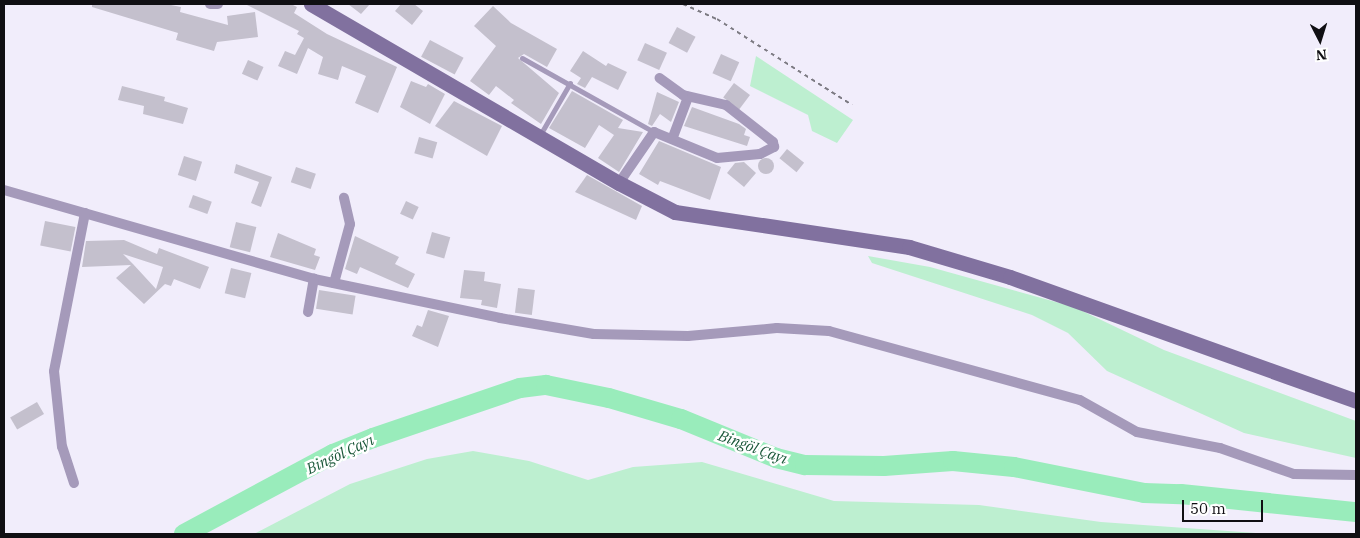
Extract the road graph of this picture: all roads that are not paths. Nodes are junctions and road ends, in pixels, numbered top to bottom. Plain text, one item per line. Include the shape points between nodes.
1 (210, 4) edge
2 (218, 4) edge
3 (311, 4) edge
4 (522, 58) dead end
5 (660, 78) dead end
6 (570, 83) junction
7 (688, 96) junction
8 (654, 132) junction
9 (539, 136) junction
10 (673, 137) junction
11 (619, 183) junction
12 (4, 190) edge
13 (344, 198) dead end
14 (85, 213) junction
15 (314, 279) junction
16 (334, 283) junction
17 (308, 312) dead end
18 (1356, 401) edge
19 (1356, 475) edge
20 (74, 483) dead end

1 - 2 street
3 - 9 main road
4 - 6 lane via 546,75
5 - 7 street
6 - 8 lane
6 - 9 lane
7 - 10 street
7 - 10 street via 726,105 774,142 774,147 760,154 717,158
8 - 10 street
8 - 11 street
9 - 11 main road
11 - 18 main road via 675,212 909,247 1010,277
12 - 14 street
13 - 16 street via 350,224
14 - 15 street
14 - 20 street via 54,371 62,446
15 - 16 street
15 - 17 street
16 - 19 street via 594,334 688,336 777,328 829,331 1080,400 1137,432 1220,448 1294,474

